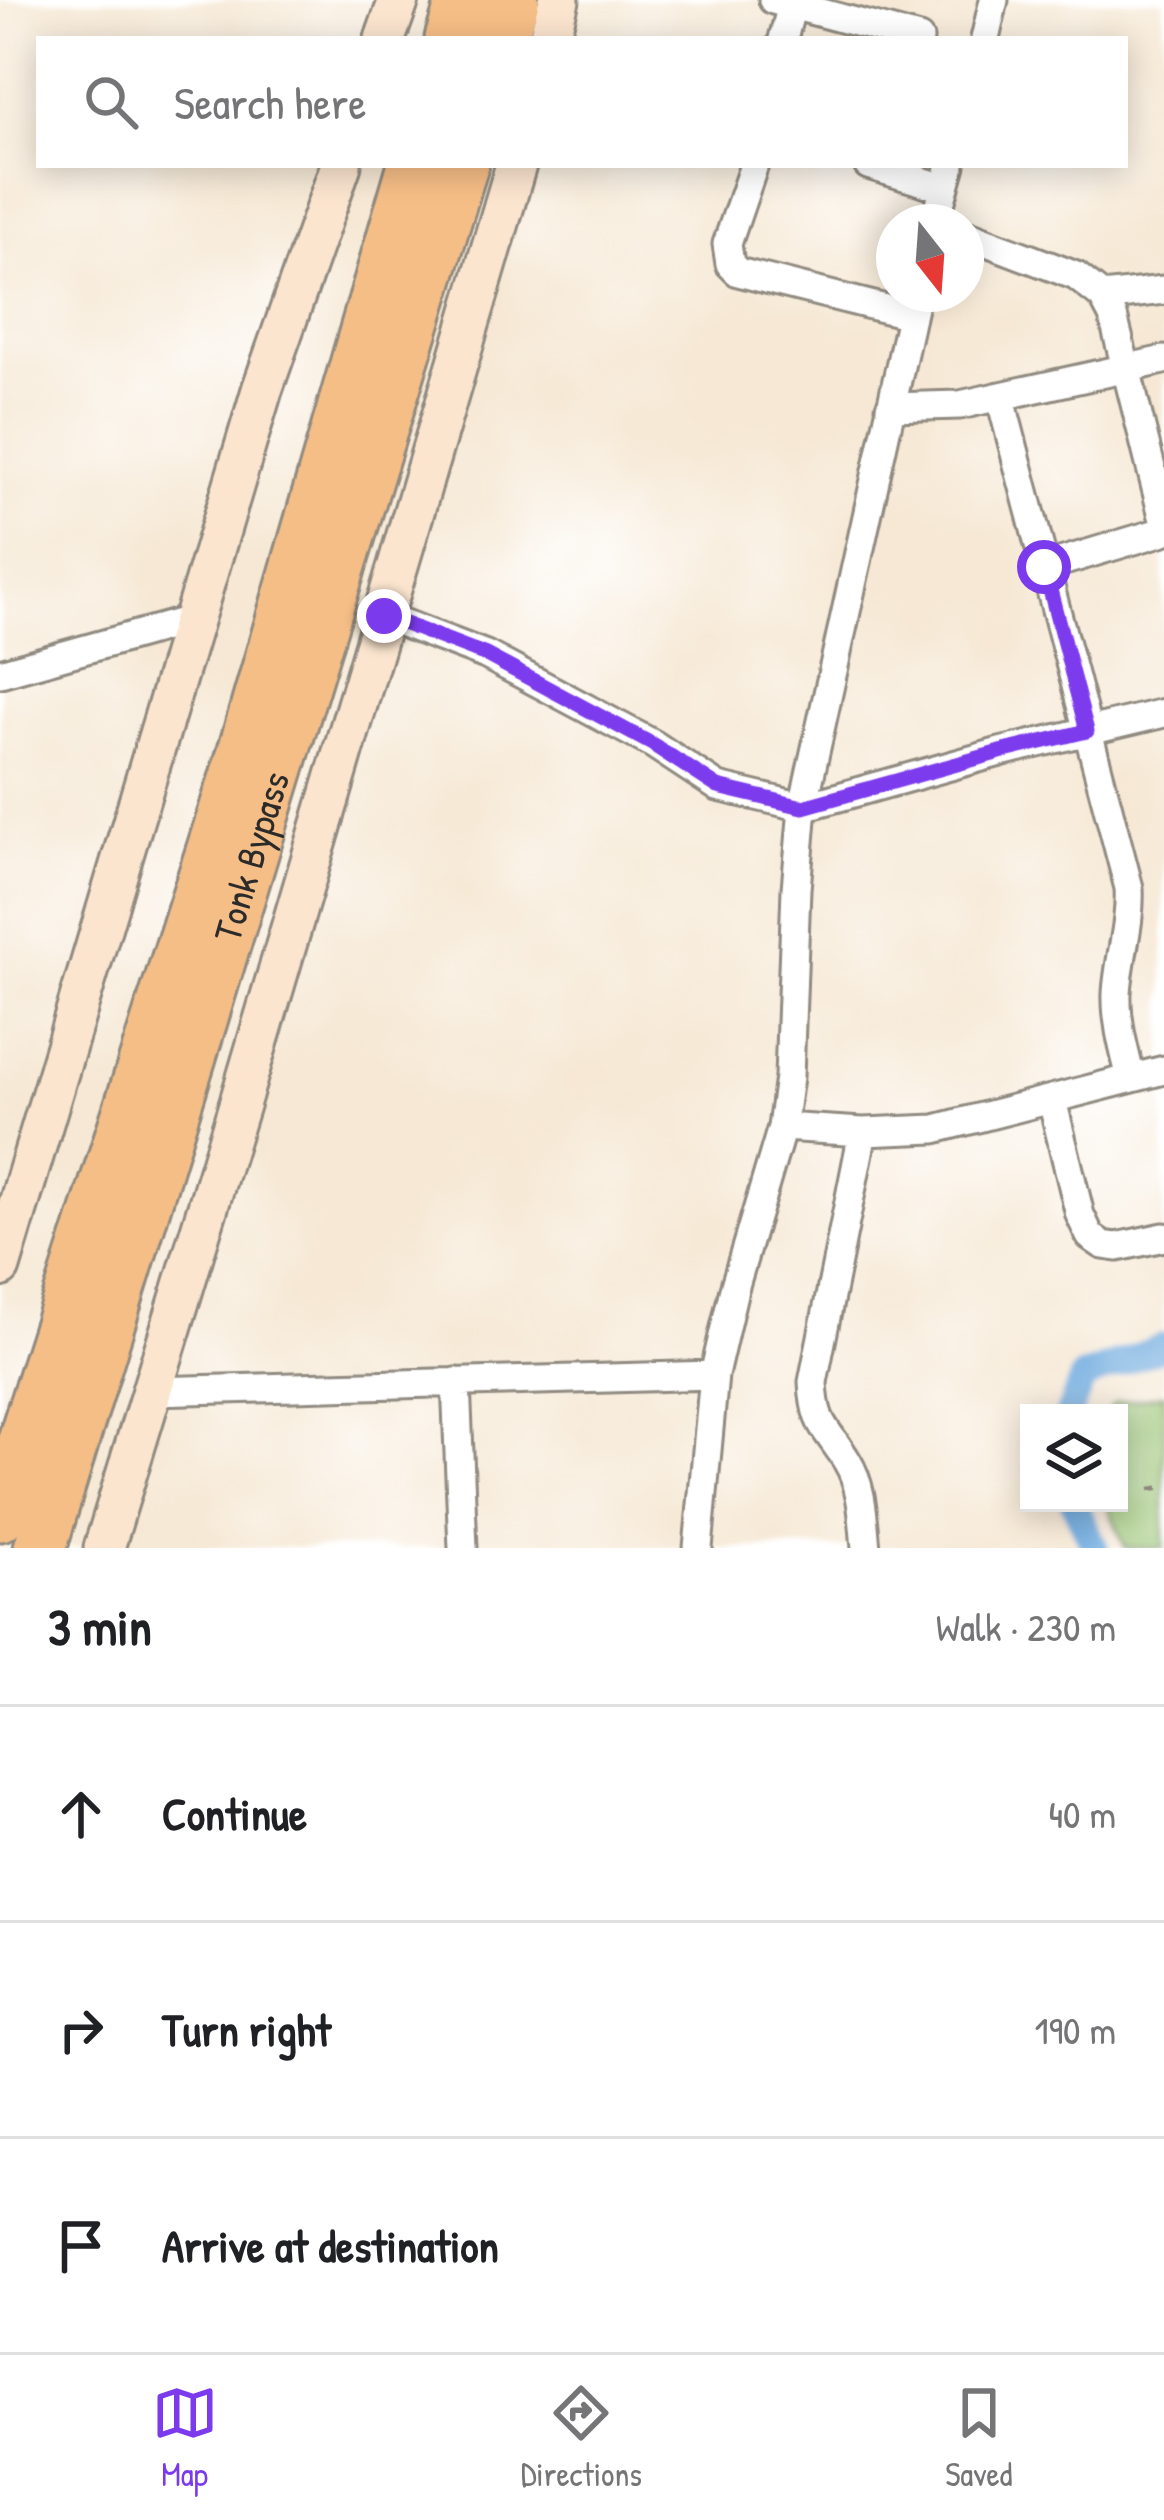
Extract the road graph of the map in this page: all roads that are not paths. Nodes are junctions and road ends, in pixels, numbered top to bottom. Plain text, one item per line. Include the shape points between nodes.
1 (399, 0) edge
2 (463, 0) edge
3 (513, 0) edge
4 (559, 0) edge
5 (994, 0) edge
6 (783, 3) edge
7 (875, 14) edge
8 (386, 36) edge
9 (452, 36) edge
10 (502, 36) edge
11 (550, 36) edge
12 (783, 36) edge
13 (914, 36) edge
14 (986, 36) edge
15 (340, 168) edge
16 (413, 168) edge
17 (461, 168) edge
18 (516, 168) edge
19 (753, 168) edge
20 (888, 168) edge
21 (947, 177) edge
22 (984, 240) edge
23 (1164, 290) edge
24 (1103, 297) junction
25 (876, 298) edge
26 (911, 312) edge
27 (1164, 360) edge
28 (1126, 370) junction
29 (1000, 396) junction
30 (890, 407) junction
31 (1164, 520) edge
32 (1164, 530) edge
33 (1044, 567) junction
34 (384, 616) junction
35 (194, 620) junction
36 (0, 673) edge
37 (1164, 713) edge
38 (1087, 731) junction
39 (803, 807) junction
40 (1164, 1070) edge
41 (1131, 1078) junction
42 (1052, 1100) junction
43 (782, 1127) junction
44 (863, 1132) junction
45 (1164, 1237) edge
46 (0, 1267) edge
47 (714, 1375) junction
48 (456, 1382) junction
49 (152, 1391) junction
50 (0, 1516) edge
51 (40, 1548) edge
52 (104, 1548) edge
53 (463, 1548) edge
54 (698, 1548) edge
55 (866, 1548) edge

1 - 8 street
2 - 9 highway
3 - 10 highway
4 - 11 street
5 - 14 street
6 - 7 street
6 - 12 street
7 - 13 street
15 - 35 street
16 - 50 highway via 243,755
17 - 51 highway, Tonk Bypass
18 - 34 street
19 - 25 street via 727,244 730,264
20 - 21 street
22 - 24 street via 1076,276
23 - 24 street
24 - 28 street
26 - 30 street
27 - 28 street
28 - 29 street
28 - 31 street
29 - 30 street
29 - 33 street
30 - 39 street
32 - 33 street
33 - 38 street
34 - 39 street via 486,655 718,787
34 - 49 street
35 - 36 street
35 - 46 street
37 - 38 street
38 - 39 street
38 - 41 street via 1129,888 1118,1018
39 - 43 street
40 - 41 street
41 - 42 street
42 - 44 street via 935,1129
42 - 45 street via 1090,1236 1117,1247
43 - 44 street
43 - 47 street
44 - 55 street via 813,1382 816,1416 859,1491
47 - 48 street
47 - 54 street
48 - 49 street
48 - 53 street
49 - 52 street

